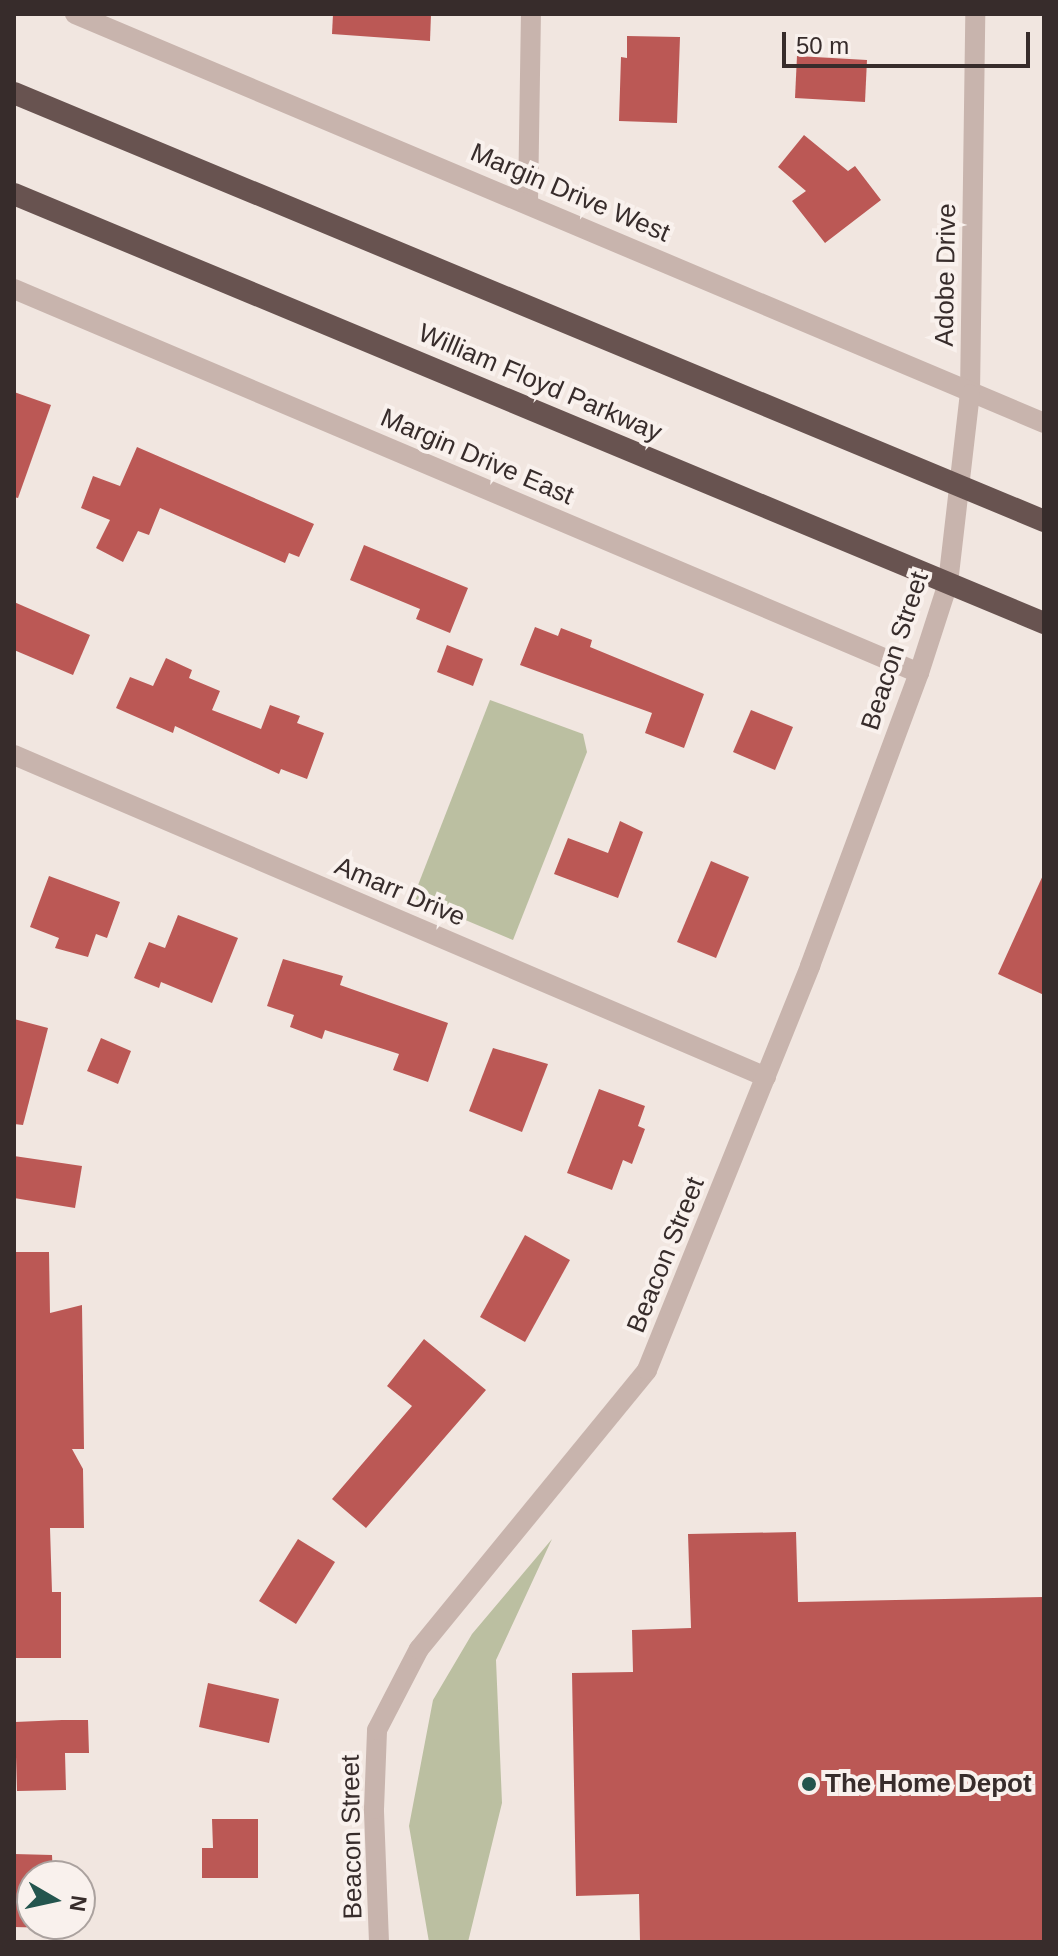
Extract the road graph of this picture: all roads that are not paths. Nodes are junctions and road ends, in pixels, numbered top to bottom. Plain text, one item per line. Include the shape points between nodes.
1 (531, 14) edge
2 (975, 14) edge
3 (86, 16) edge
4 (14, 93) edge
5 (14, 194) edge
6 (528, 202) junction
7 (14, 289) edge
8 (970, 394) junction
9 (1044, 423) edge
10 (960, 487) junction
11 (1044, 521) edge
12 (954, 535) joint
13 (948, 583) junction
14 (1044, 623) edge
15 (919, 673) junction
16 (14, 755) edge
17 (766, 1077) junction
18 (379, 1942) edge

1 - 6 street
2 - 8 street, Adobe Drive
3 - 6 street, Margin Drive West
4 - 10 highway
5 - 13 highway, William Floyd Parkway
6 - 8 street, Margin Drive West
7 - 15 street, Margin Drive East
8 - 9 street, Margin Drive West
8 - 10 street, Adobe Drive
10 - 11 highway
10 - 12 street, Adobe Drive
12 - 13 street, Beacon Street
13 - 14 highway, William Floyd Parkway
13 - 15 street, Beacon Street
15 - 17 street, Beacon Street
16 - 17 street, Amarr Drive
17 - 18 street, Beacon Street via 647,1370 419,1649 377,1730

